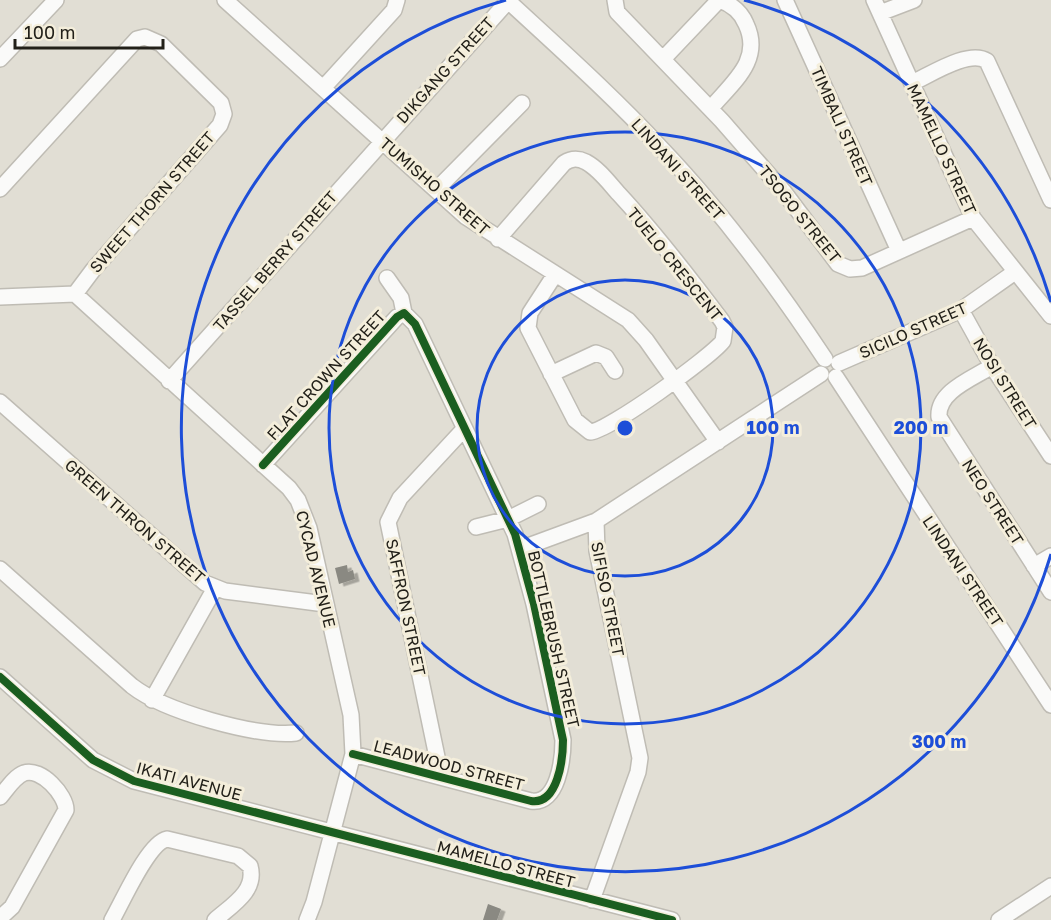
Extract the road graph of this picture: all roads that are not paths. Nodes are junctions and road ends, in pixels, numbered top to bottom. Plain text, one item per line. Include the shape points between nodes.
1 (56, 0) edge
2 (225, 0) edge
3 (397, 0) edge
4 (508, 0) edge
5 (615, 0) edge
6 (785, 0) edge
7 (914, 0) edge
8 (877, 7) edge
9 (0, 59) edge
10 (663, 59) junction
11 (912, 83) junction
12 (324, 87) junction
13 (522, 103) dead end
14 (711, 108) junction
15 (381, 140) junction
16 (0, 189) edge
17 (436, 190) junction
18 (1051, 200) edge
19 (973, 218) junction
20 (498, 239) junction
21 (899, 251) junction
22 (1015, 272) junction
23 (554, 276) junction
24 (387, 278) dead end
25 (75, 294) junction
26 (0, 297) edge
27 (962, 310) junction
28 (408, 316) junction
29 (1051, 316) edge
30 (992, 366) junction
31 (830, 368) junction
32 (615, 371) dead end
33 (550, 374) junction
34 (169, 381) junction
35 (674, 381) junction
36 (0, 402) edge
37 (464, 429) junction
38 (718, 442) junction
39 (1051, 456) edge
40 (263, 465) junction
41 (538, 504) dead end
42 (508, 519) junction
43 (596, 521) junction
44 (476, 527) dead end
45 (520, 549) junction
46 (1051, 556) edge
47 (1034, 566) junction
48 (0, 569) edge
49 (215, 588) junction
50 (1051, 592) edge
51 (325, 604) junction
52 (0, 677) edge
53 (152, 700) junction
54 (1051, 705) edge
55 (296, 733) dead end
56 (353, 754) junction
57 (441, 776) junction
58 (0, 797) edge
59 (539, 801) joint
60 (333, 832) junction
61 (1051, 886) edge
62 (592, 900) junction
63 (0, 918) edge
64 (112, 920) edge
65 (215, 920) edge
66 (307, 920) edge
67 (672, 920) edge
68 (999, 920) edge

1 - 9 street
2 - 12 street, TUMISHO STREET
3 - 12 street via 394,10
4 - 15 street, DIKGANG STREET
4 - 31 street, LINDANI STREET via 629,115 682,172 757,261
5 - 10 street, TSOGO STREET via 617,12
6 - 21 street, TIMBALI STREET
7 - 8 street
8 - 11 street, MAMELLO STREET
10 - 14 street, TSOGO STREET
10 - 14 street via 719,0 744,18 753,39 752,51 744,69
11 - 18 street via 966,58 981,57 987,61
11 - 19 street, MAMELLO STREET
12 - 15 street, TUMISHO STREET
13 - 17 street
14 - 21 street, TSOGO STREET via 784,192 838,264 862,268
15 - 17 street, TUMISHO STREET
15 - 34 street, TASSEL BERRY STREET
16 - 25 street, SWEET THORN STREET via 137,39 145,37 161,44 224,108 220,125
17 - 20 street, TUMISHO STREET
19 - 21 street, TSOGO STREET
19 - 22 street, MAMELLO STREET
20 - 23 street, TUMISHO STREET
20 - 35 street, TUELO CRESCENT via 564,163 576,158 595,169 685,272 725,327 719,347
22 - 27 street, SICILO STREET
22 - 29 street, MAMELLO STREET
23 - 33 street, TUELO CRESCENT via 528,321
23 - 35 street, TUMISHO STREET via 628,320
24 - 28 street, BOTTLEBRUSH STREET
25 - 26 street
25 - 34 street, CYCAD AVENUE
27 - 30 street, NOSI STREET
27 - 31 street, SICILO STREET
28 - 37 street, BOTTLEBRUSH STREET
28 - 40 street, FLAT CROWN STREET via 397,317
30 - 39 street, NOSI STREET
30 - 47 street, NEO STREET via 945,396 939,405 939,417
31 - 38 street, SIFISO STREET
31 - 54 street, LINDANI STREET
32 - 33 street via 606,357 596,352
33 - 35 street, TUELO CRESCENT via 575,420 590,432 607,427
34 - 40 street, CYCAD AVENUE
35 - 38 street, TUMISHO STREET
36 - 49 street, GREEN THRON STREET via 195,576
37 - 42 street, BOTTLEBRUSH STREET
37 - 57 street, SAFFRON STREET via 400,498 388,522
38 - 43 street, SIFISO STREET
40 - 51 street, CYCAD AVENUE via 289,488 302,508
41 - 42 street
42 - 44 street
42 - 45 street, BOTTLEBRUSH STREET
43 - 45 street
43 - 62 street, SIFISO STREET via 597,551 639,758 638,772
45 - 59 street, BOTTLEBRUSH STREET via 563,740 553,787
46 - 47 street
47 - 50 street, NEO STREET
48 - 53 street
49 - 51 street, GREEN THRON STREET
49 - 53 street
51 - 56 street, CYCAD AVENUE via 351,715
52 - 60 street, IKATI AVENUE via 93,759 123,777
53 - 55 street via 257,730
56 - 57 street, LEADWOOD STREET
56 - 60 street, CYCAD AVENUE
57 - 59 street, LEADWOOD STREET
58 - 63 street via 22,774 32,772 60,793 66,805 60,824 17,898
60 - 62 street, MAMELLO STREET
60 - 66 street, CYCAD AVENUE
61 - 68 street
62 - 67 street, MAMELLO STREET
64 - 65 street via 152,850 167,839 238,856 250,866 252,881 248,888

